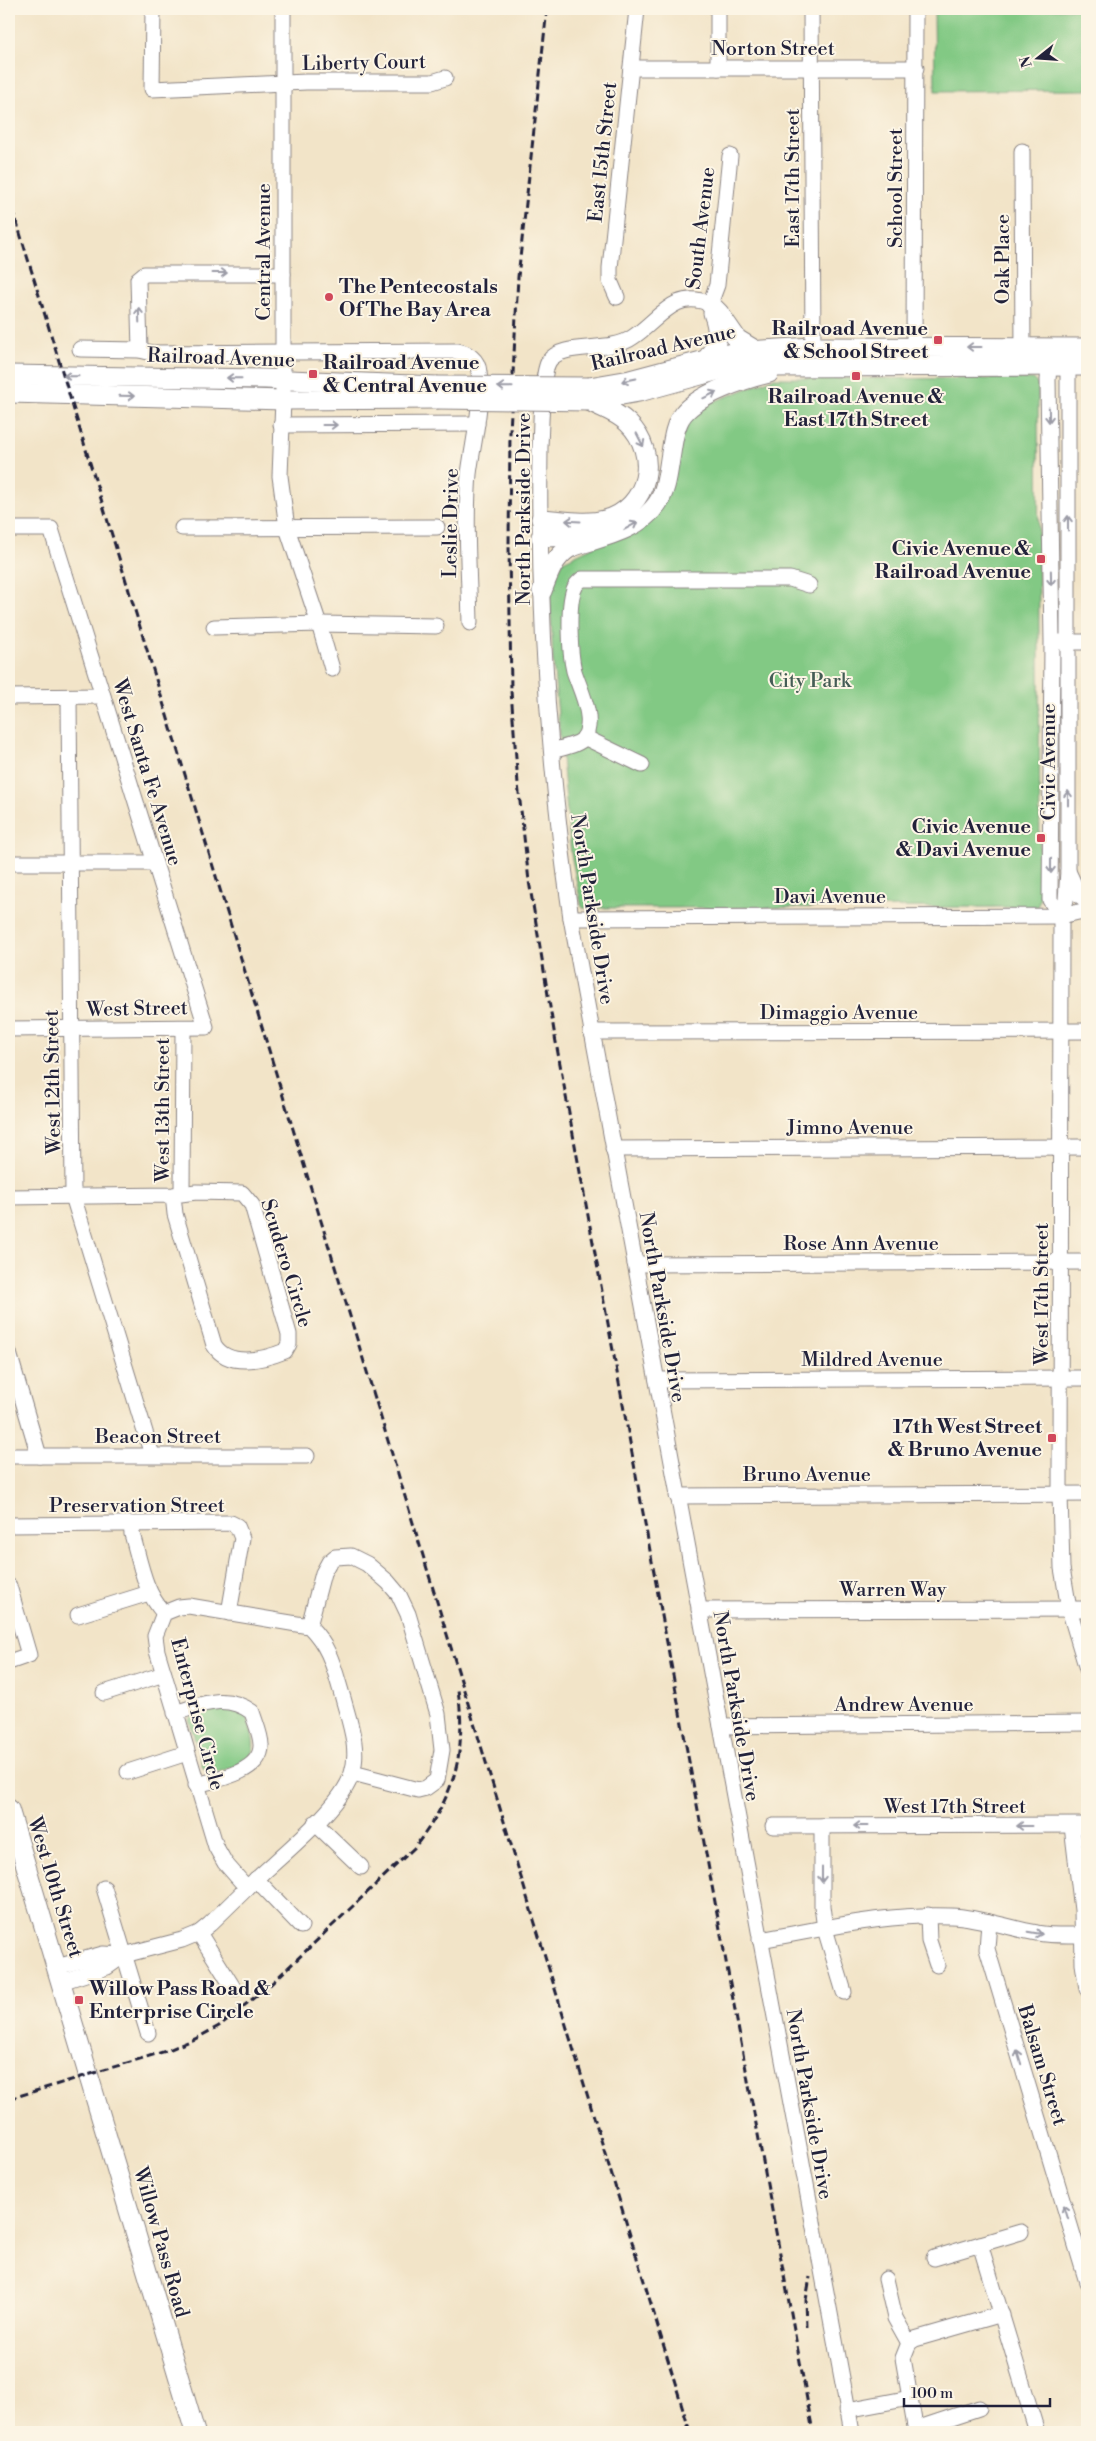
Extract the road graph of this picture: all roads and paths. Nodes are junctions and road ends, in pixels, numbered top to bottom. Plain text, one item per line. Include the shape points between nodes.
1 (153, 9) edge
2 (283, 9) edge
3 (637, 9) edge
4 (718, 9) edge
5 (811, 9) edge
6 (915, 9) edge
7 (812, 67) junction
8 (631, 68) junction
9 (718, 68) junction
10 (916, 68) junction
11 (445, 78) dead end
12 (282, 84) junction
13 (1022, 151) dead end
14 (730, 156) dead end
15 (283, 274) junction
16 (617, 297) dead end
17 (710, 304) junction
18 (914, 347) junction
19 (1023, 347) junction
20 (813, 348) junction
21 (1057, 348) junction
22 (1087, 348) edge
23 (80, 349) dead end
24 (140, 350) junction
25 (755, 350) junction
26 (283, 352) junction
27 (707, 359) junction
28 (1087, 366) edge
29 (805, 367) junction
30 (914, 367) junction
31 (1023, 367) junction
32 (1049, 367) junction
33 (1068, 367) junction
34 (9, 375) edge
35 (283, 380) junction
36 (437, 392) junction
37 (9, 393) edge
38 (589, 394) junction
39 (283, 400) junction
40 (477, 424) junction
41 (281, 425) junction
42 (436, 527) dead end
43 (182, 528) dead end
44 (287, 528) junction
45 (541, 528) junction
46 (9, 529) edge
47 (602, 536) junction
48 (809, 584) dead end
49 (542, 591) junction
50 (470, 623) dead end
51 (320, 624) junction
52 (214, 626) dead end
53 (436, 626) dead end
54 (1052, 642) junction
55 (1068, 642) junction
56 (1087, 642) edge
57 (332, 669) dead end
58 (104, 696) junction
59 (9, 697) edge
60 (70, 697) junction
61 (584, 737) junction
62 (552, 751) junction
63 (642, 765) dead end
64 (9, 863) edge
65 (155, 863) junction
66 (71, 864) junction
67 (1068, 871) junction
68 (1087, 901) edge
69 (1087, 910) edge
70 (1061, 916) junction
71 (571, 918) junction
72 (206, 1027) joint
73 (72, 1028) junction
74 (183, 1028) junction
75 (9, 1029) edge
76 (1061, 1031) junction
77 (1087, 1031) edge
78 (591, 1032) junction
79 (1062, 1147) junction
80 (1087, 1147) edge
81 (613, 1149) junction
82 (177, 1194) junction
83 (73, 1196) junction
84 (9, 1197) edge
85 (1061, 1262) junction
86 (1087, 1262) edge
87 (635, 1264) junction
88 (9, 1353) edge
89 (1061, 1378) junction
90 (1087, 1378) edge
91 (657, 1380) junction
92 (9, 1456) edge
93 (39, 1456) junction
94 (152, 1456) junction
95 (307, 1456) dead end
96 (1060, 1494) junction
97 (1087, 1494) edge
98 (677, 1496) junction
99 (131, 1524) junction
100 (9, 1525) edge
101 (9, 1586) edge
102 (149, 1593) junction
103 (1069, 1609) junction
104 (1087, 1609) edge
105 (700, 1610) junction
106 (229, 1612) junction
107 (164, 1614) junction
108 (78, 1615) dead end
109 (309, 1626) junction
110 (9, 1662) edge
111 (1087, 1669) edge
112 (164, 1674) junction
113 (104, 1693) dead end
114 (175, 1713) junction
115 (1087, 1723) edge
116 (721, 1726) junction
117 (187, 1754) junction
118 (128, 1772) dead end
119 (353, 1772) junction
120 (196, 1785) junction
121 (9, 1809) edge
122 (315, 1823) junction
123 (773, 1826) dead end
124 (822, 1826) junction
125 (1080, 1826) edge
126 (361, 1867) dead end
127 (251, 1883) junction
128 (104, 1888) dead end
129 (928, 1916) junction
130 (989, 1922) junction
131 (301, 1926) dead end
132 (825, 1929) junction
133 (199, 1933) junction
134 (1082, 1936) junction
135 (760, 1940) junction
136 (124, 1955) junction
137 (937, 1965) dead end
138 (59, 1975) junction
139 (234, 1989) dead end
140 (1087, 1989) edge
141 (844, 1992) dead end
142 (148, 2033) dead end
143 (85, 2064) joint
144 (1021, 2232) dead end
145 (980, 2244) junction
146 (934, 2258) dead end
147 (1087, 2278) edge
148 (886, 2279) dead end
149 (1002, 2314) junction
150 (909, 2343) junction
151 (910, 2398) junction
152 (980, 2408) dead end
153 (847, 2410) junction
154 (916, 2431) edge
155 (195, 2432) edge
156 (852, 2432) edge
157 (1037, 2432) edge

1 - 12 street, Liberty Court via 152,89
2 - 12 street, Central Avenue
3 - 8 street, East 15th Street
4 - 9 street
5 - 7 street, East 17th Street
6 - 10 street, School Street
7 - 9 street, Norton Street
7 - 10 street, Norton Street
7 - 20 street, East 17th Street
8 - 9 street, Norton Street
8 - 16 street, East 15th Street via 610,268 610,281
10 - 18 street, School Street
11 - 12 street, Liberty Court via 432,82
12 - 15 street, Central Avenue
13 - 19 street, Oak Place
14 - 17 street, South Avenue via 718,285
24 -> 15 street via 138,279 144,274
15 - 26 street, Central Avenue
17 - 25 main road via 737,339
17 - 27 main road via 719,334
17 - 45 street, North Parkside Drive via 685,299 674,304 631,339 603,348 567,349 549,360 541,422
19 -> 18 main road, Railroad Avenue
18 - 20 main road, Railroad Avenue
18 - 30 street, School Street
19 - 21 main road, Railroad Avenue
19 - 31 street, Oak Place
20 - 25 main road, Railroad Avenue
21 - 22 main road, Railroad Avenue
21 - 32 street, Civic Avenue
21 - 33 street
23 - 24 street
24 - 26 street via 152,353
25 - 27 main road, Railroad Avenue
26 - 35 street, Central Avenue
26 - 40 street, Leslie Drive via 467,353 480,371
27 -> 38 main road, Railroad Avenue
28 - 33 main road, Railroad Avenue
29 - 30 main road, Railroad Avenue
29 - 38 main road, Railroad Avenue via 730,368 639,392
47 -> 29 main road via 630,527 656,505 663,492 676,427 693,404 747,379
30 - 31 main road, Railroad Avenue
31 - 32 main road, Railroad Avenue
32 - 33 main road, Railroad Avenue
32 -> 54 street, Civic Avenue
55 -> 33 street, Civic Avenue
35 -> 34 main road, Railroad Avenue
35 - 36 main road, Railroad Avenue
35 - 39 street, Central Avenue
36 - 38 main road, Railroad Avenue, bridge
36 - 39 main road, Railroad Avenue
37 -> 39 main road, Railroad Avenue
38 -> 45 main road via 638,435 646,454 643,488 632,505 606,520
39 - 41 street, Central Avenue
41 -> 40 street
40 - 50 street, Leslie Drive via 469,475 467,530
41 - 44 street, Central Avenue via 280,476
42 - 44 street
43 - 44 street
44 - 51 street, Central Avenue
45 - 47 main road
45 - 49 street, North Parkside Drive
46 - 58 street, West Santa Fe Avenue via 51,529
47 - 49 main road via 561,553 553,562
48 - 61 street via 790,579 582,579 575,587 572,600 571,628 574,670 588,722
49 - 62 street, North Parkside Drive
51 - 52 street
51 - 53 street
51 - 57 street, Central Avenue
54 - 55 street
54 -> 70 street, Civic Avenue via 1050,900
55 - 56 street
67 -> 55 street, Civic Avenue
58 - 60 street
58 - 65 street, West Santa Fe Avenue
59 - 60 street
60 - 66 street, West 12th Street
61 - 62 street
61 - 63 street
62 - 71 street, North Parkside Drive
64 - 66 street
65 - 66 street
65 - 72 street, West Santa Fe Avenue
66 - 73 street, West 12th Street
67 - 68 street via 1079,895
67 - 70 street, Civic Avenue
69 - 70 street, Davi Avenue
70 - 71 street, Davi Avenue
70 - 76 street, West 17th Street
71 - 78 street, North Parkside Drive
72 - 74 street, West Street
73 - 74 street, West Street
73 - 75 street, West Street
73 - 83 street, West 12th Street
74 - 82 street, West 13th Street
76 - 77 street, Dimaggio Avenue
76 - 78 street, Dimaggio Avenue
76 - 79 street, West 17th Street
78 - 81 street, North Parkside Drive
79 - 80 street, Jimno Avenue
79 - 81 street, Jimno Avenue
79 - 85 street, West 17th Street
81 - 87 street, North Parkside Drive
82 - 82 street, Scudero Circle via 175,1214 219,1353 238,1360 285,1351 289,1334 248,1198 235,1192
82 - 83 street
83 - 84 street
83 - 94 street, West 12th Street
85 - 86 street, Rose Ann Avenue
85 - 87 street, Rose Ann Avenue
85 - 89 street, West 17th Street
87 - 91 street, North Parkside Drive
88 - 93 street
89 - 90 street, Mildred Avenue
89 - 91 street, Mildred Avenue
89 - 96 street, West 17th Street
91 - 98 street, North Parkside Drive
92 - 93 street, Beacon Street
93 - 94 street, Beacon Street
94 - 95 street, Beacon Street
96 - 97 street, Bruno Avenue
96 - 98 street, Bruno Avenue
96 - 103 street, West 17th Street via 1062,1568
98 - 105 street, North Parkside Drive
99 - 100 street, Preservation Street
99 - 102 street
99 - 106 street, Preservation Street via 237,1526 242,1538
101 - 110 street via 29,1655
102 - 107 street
102 - 108 street
103 - 104 street, Warren Way
103 - 105 street, Warren Way
103 - 111 street, West 17th Street
105 - 116 street, North Parkside Drive
106 - 107 street, Enterprise Circle via 189,1606
106 - 109 street, Enterprise Circle
107 - 112 street, Enterprise Circle via 154,1636
109 - 119 street via 330,1653 352,1732
109 - 119 street via 323,1573 329,1562 341,1555 367,1564 388,1582 408,1614 438,1714 442,1750 437,1780 418,1790
112 - 113 street
112 - 114 street, Enterprise Circle
114 - 117 street, Enterprise Circle
114 - 120 street via 212,1702 240,1703 252,1712 262,1746 248,1767 236,1774
115 - 116 street, Andrew Avenue
116 - 135 street, North Parkside Drive
117 - 118 street
117 - 120 street, Enterprise Circle
119 - 122 street via 337,1802
120 - 127 street, Enterprise Circle via 216,1847 225,1863
121 - 138 main road, West 10th Street
122 - 126 street
122 - 127 street
123 - 124 street, West 17th Street
125 -> 124 street, West 17th Street
124 -> 132 street
125 - 134 street
127 - 131 street, Enterprise Circle
127 - 133 street
128 - 136 street
129 - 130 street
129 - 132 street via 888,1917
129 - 137 street via 929,1941
130 -> 134 street via 1039,1934
147 -> 130 street, Balsam Street via 987,1949
132 - 135 street
132 - 141 street
133 - 136 street
133 - 139 street
134 - 140 street
135 - 153 street, North Parkside Drive
136 - 138 street via 107,1967
136 - 142 street
138 - 143 main road, West 10th Street
143 - 155 main road, Willow Pass Road
144 - 145 street
145 - 146 street
145 - 149 street
148 - 150 street via 895,2318
149 - 150 street
149 - 157 street
150 - 151 street via 903,2358
151 - 153 street
151 - 154 street
152 - 154 street
153 - 156 street, North Parkside Drive

